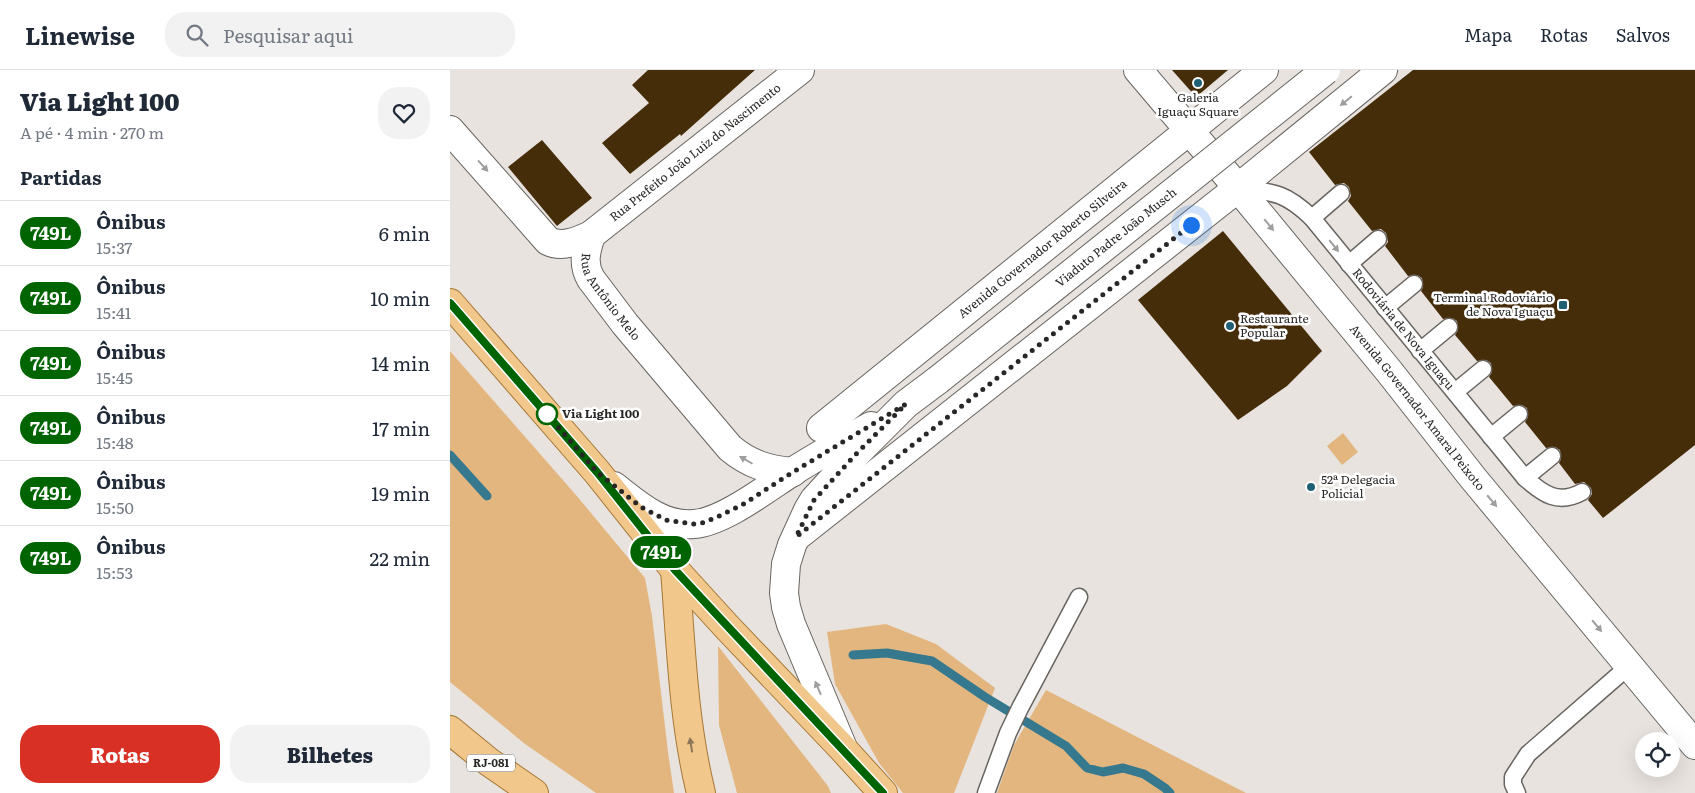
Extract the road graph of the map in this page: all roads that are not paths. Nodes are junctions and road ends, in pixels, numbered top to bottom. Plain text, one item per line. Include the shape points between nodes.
1 (800, 70) edge
2 (1138, 70) edge
3 (1264, 70) edge
4 (1326, 70) edge
5 (1383, 70) edge
6 (450, 130) edge
7 (1189, 130) junction
8 (1238, 188) junction
9 (1341, 192) dead end
10 (1312, 218) junction
11 (591, 235) junction
12 (1378, 238) dead end
13 (1348, 264) junction
14 (1414, 284) dead end
15 (450, 303) edge
16 (1385, 308) junction
17 (1449, 327) dead end
18 (1420, 351) junction
19 (1483, 369) dead end
20 (1455, 392) junction
21 (906, 404) junction
22 (1519, 414) dead end
23 (821, 428) dead end
24 (1491, 437) junction
25 (1552, 456) dead end
26 (597, 472) junction
27 (793, 472) junction
28 (1525, 478) junction
29 (1582, 492) dead end
30 (796, 537) junction
31 (675, 570) junction
32 (1079, 597) dead end
33 (1629, 666) junction
34 (450, 730) edge
35 (1695, 745) edge
36 (843, 749) junction
37 (534, 793) edge
38 (701, 793) edge
39 (859, 793) edge
40 (883, 793) edge
41 (986, 793) edge
42 (1517, 793) edge

1 - 11 street, Rua Prefeito João Luiz do Nascimento
2 - 7 street, Avenida Governador Amaral Peixoto
3 - 7 street, Avenida Governador Roberto Silveira
4 - 21 street, Viaduto Padre João Musch, bridge
5 -> 8 street
6 -> 11 street, Rua Antônio Melo via 548,241 568,244
7 - 8 street, Avenida Governador Amaral Peixoto
7 - 23 street, Avenida Governador Roberto Silveira
8 - 10 lane, Rodoviária de Nova Iguaçu via 1276,193 1299,205
8 - 30 street
8 -> 33 street, Avenida Governador Amaral Peixoto
9 - 10 lane
10 -> 13 lane, Rodoviária de Nova Iguaçu
27 -> 11 street, Rua Antônio Melo via 750,462 730,448 718,434 625,324 586,272 584,263
12 - 13 lane
13 - 16 lane, Rodoviária de Nova Iguaçu
14 - 16 lane
15 - 26 main road
16 - 18 lane, Rodoviária de Nova Iguaçu
17 - 18 lane
18 - 20 lane, Rodoviária de Nova Iguaçu
19 - 20 lane
20 - 24 lane, Rodoviária de Nova Iguaçu
21 - 27 street, Viaduto Padre João Musch
21 - 30 street, Viaduto Padre João Musch via 829,483 808,510
22 - 24 lane
24 - 28 lane, Rodoviária de Nova Iguaçu
25 - 28 lane
26 - 27 street, Viaduto Padre João Musch via 650,513 674,522 693,524 742,505
26 - 31 main road
28 - 29 lane, Rodoviária de Nova Iguaçu via 1555,498 1567,498
36 -> 30 street via 786,607 786,564
31 - 36 main road
38 -> 31 main road via 694,766 683,684
32 - 41 lane via 1008,732
33 - 35 street, Avenida Governador Amaral Peixoto
33 - 42 lane via 1528,754 1513,777
34 - 37 main road, RJ-081
36 - 39 main road
36 - 40 main road

